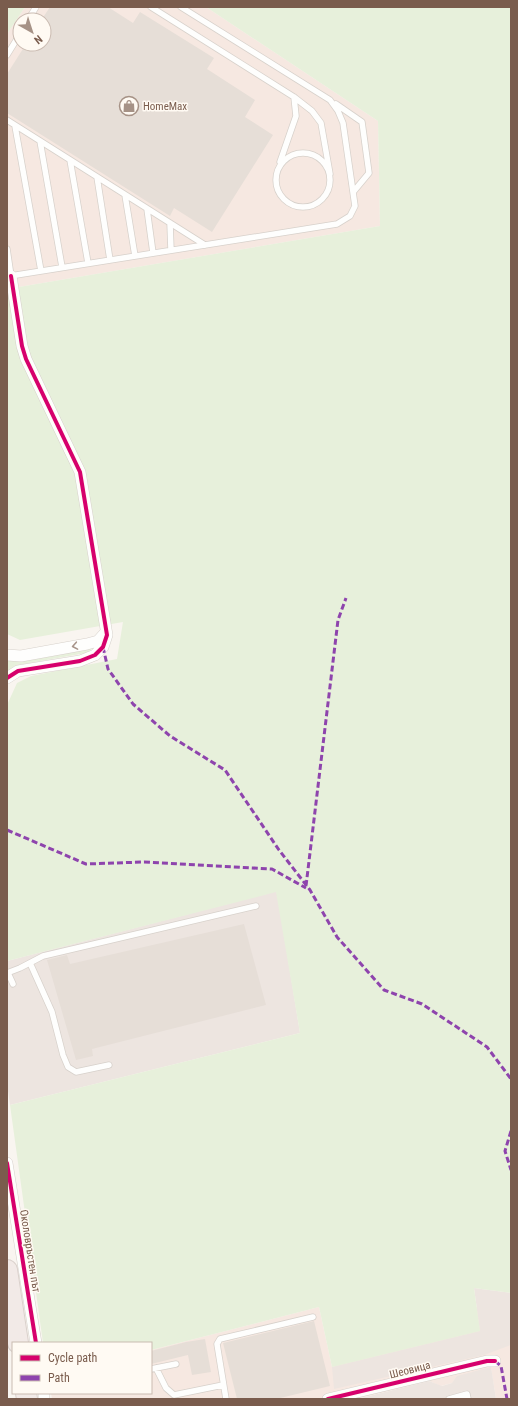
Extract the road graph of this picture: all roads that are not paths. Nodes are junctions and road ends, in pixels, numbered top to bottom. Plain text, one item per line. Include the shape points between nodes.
1 (151, 7) edge
2 (181, 7) edge
3 (294, 97) junction
4 (330, 100) junction
5 (7, 120) edge
6 (15, 126) junction
7 (40, 141) junction
8 (70, 160) junction
9 (276, 172) junction
10 (330, 174) junction
11 (96, 177) junction
12 (354, 191) junction
13 (125, 195) junction
14 (147, 209) junction
15 (170, 223) junction
16 (205, 245) junction
17 (7, 249) edge
18 (170, 250) junction
19 (153, 253) junction
20 (135, 256) junction
21 (110, 260) junction
22 (88, 263) junction
23 (62, 267) junction
24 (41, 271) junction
25 (9, 276) edge
26 (107, 630) junction
27 (7, 655) edge
28 (7, 678) edge
29 (256, 906) dead end
30 (30, 963) junction
31 (7, 973) edge
32 (13, 984) dead end
33 (109, 1065) dead end
34 (7, 1163) edge
35 (7, 1270) edge
36 (313, 1317) dead end
37 (18, 1342) edge
38 (36, 1342) edge
39 (495, 1361) dead end
40 (176, 1364) dead end
41 (153, 1368) edge
42 (223, 1385) junction
43 (226, 1399) edge
44 (328, 1399) edge
45 (449, 1399) edge
46 (468, 1399) edge

1 - 3 lane
2 - 4 lane
3 - 9 lane via 296,116
3 - 10 lane via 321,122
4 - 12 lane via 338,110 343,123
4 - 12 lane via 362,122 369,173
5 - 6 lane
6 - 7 lane
6 - 24 lane
7 - 8 lane
7 - 23 lane
8 - 11 lane
8 - 22 lane
9 - 10 lane via 284,159 292,154 307,152 323,161
9 - 10 lane via 276,182 281,196 290,204 305,207 314,205 328,192
11 - 13 lane
11 - 21 lane
12 - 16 lane via 355,206 350,216 337,224
13 - 14 lane
13 - 20 lane
14 - 15 lane
14 - 19 lane
15 - 16 lane
15 - 18 lane
16 - 18 lane
17 - 25 lane
18 - 19 lane
19 - 20 lane
20 - 21 lane
21 - 22 lane
22 - 23 lane
23 - 24 lane
24 - 25 lane
25 - 26 street via 26,359 80,472
26 -> 27 street via 104,636 92,643 21,656
26 - 28 street via 103,647 95,655 80,661 18,671
29 - 30 lane via 43,956
30 - 31 lane
30 - 33 lane via 52,1012 68,1067 76,1072
31 - 32 lane
34 - 38 street, Околовръстен път
35 - 37 highway
36 - 42 lane via 220,1339 217,1344
39 - 44 street, Шеовица via 487,1360
40 - 41 lane
41 - 42 lane via 166,1388 174,1395
42 - 43 lane
45 - 46 lane via 467,1394

